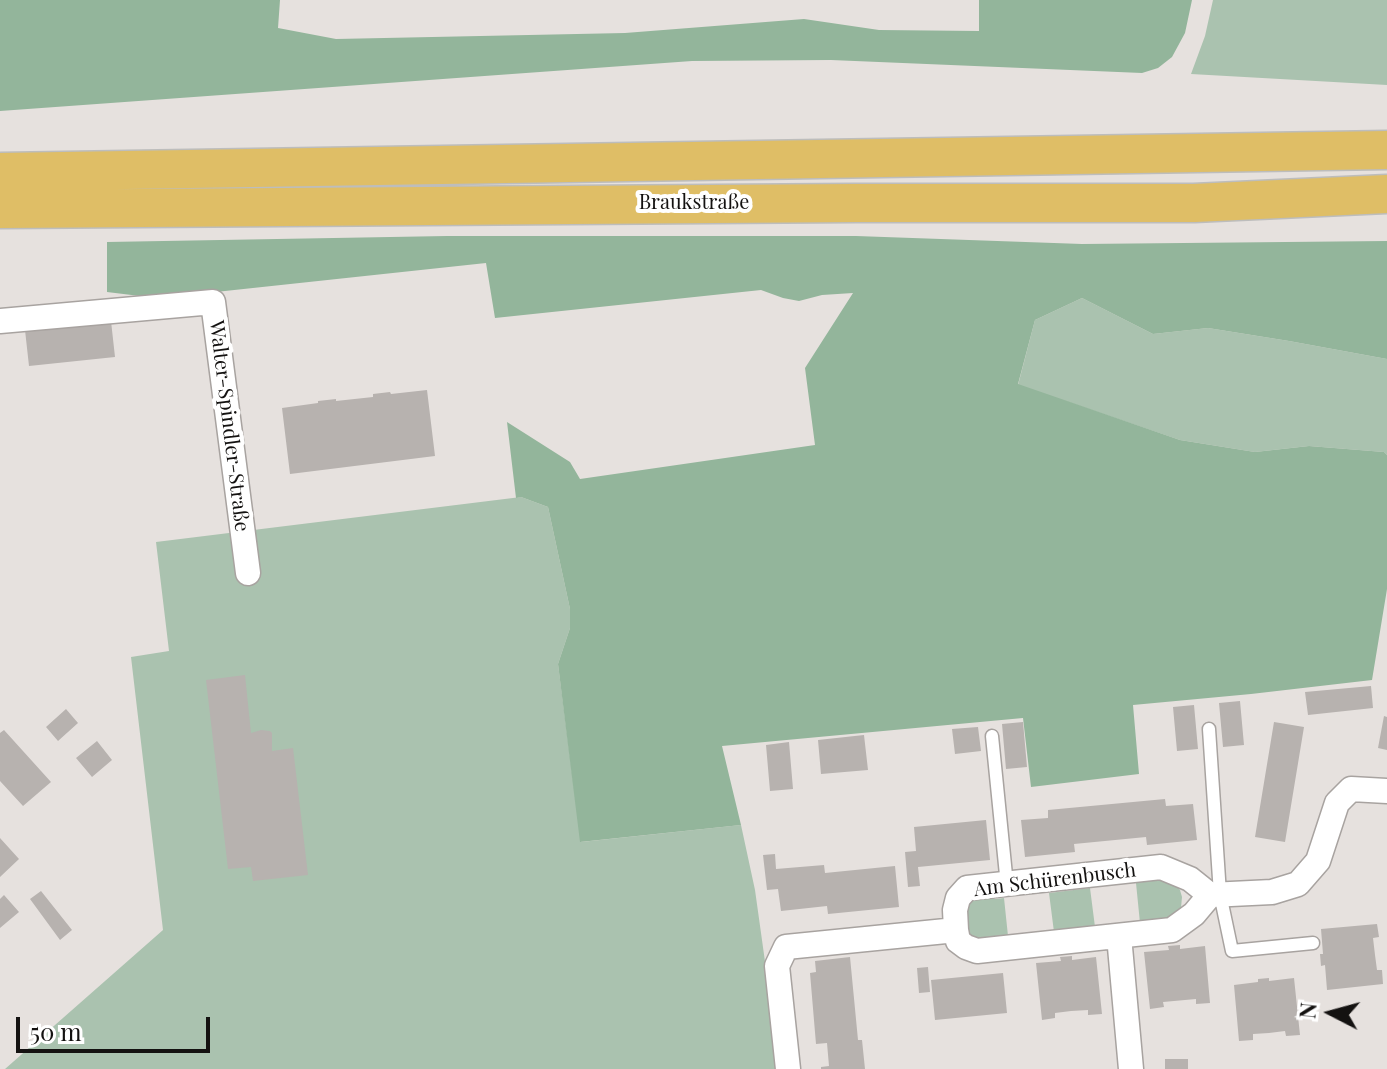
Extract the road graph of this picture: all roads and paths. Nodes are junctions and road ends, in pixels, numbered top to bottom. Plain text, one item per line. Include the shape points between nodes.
1 (1387, 139) edge
2 (1387, 150) edge
3 (1327, 152) junction
4 (0, 172) edge
5 (1384, 195) edge
6 (0, 209) edge
7 (0, 321) edge
8 (248, 573) dead end
9 (1209, 729) dead end
10 (992, 736) dead end
11 (1387, 791) edge
12 (1007, 885) junction
13 (1215, 895) junction
14 (956, 930) junction
15 (1119, 936) junction
16 (1313, 943) dead end
17 (788, 1069) edge
18 (1131, 1069) edge

1 - 3 main road
2 - 3 main road, Braukstraße
3 - 4 main road, Braukstraße
5 - 6 main road, Braukstraße via 1194,203
7 - 8 street, Walter-Spindler-Straße via 213,302
9 - 13 lane
10 - 12 lane
11 - 13 street via 1351,789 1337,803 1318,861 1298,884 1272,892
12 - 13 street, Am Schürenbusch via 1161,867
12 - 14 street, Am Schürenbusch via 967,888 958,898
13 - 15 street via 1172,930
13 - 16 lane via 1232,951
14 - 15 street via 958,941 977,951
14 - 17 street via 786,947 777,966
15 - 18 street

